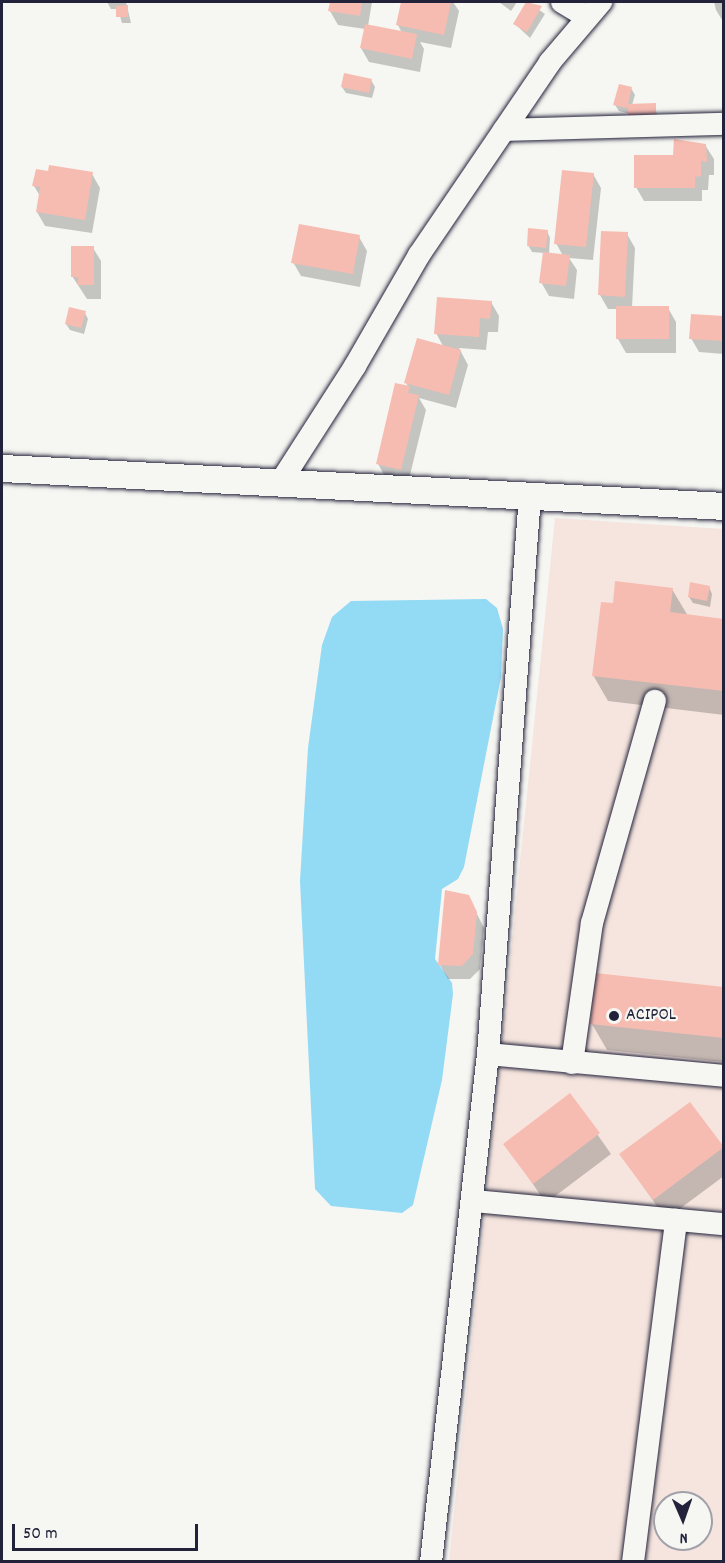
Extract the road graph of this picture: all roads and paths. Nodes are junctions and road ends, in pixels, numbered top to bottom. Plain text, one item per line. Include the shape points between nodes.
1 (562, 2) edge
2 (594, 9) edge
3 (723, 124) edge
4 (504, 130) junction
5 (2, 468) edge
6 (280, 483) junction
7 (530, 496) junction
8 (723, 506) edge
9 (655, 701) dead end
10 (488, 1054) junction
11 (572, 1063) junction
12 (723, 1076) edge
13 (474, 1201) junction
14 (676, 1220) junction
15 (723, 1224) edge
16 (431, 1562) edge
17 (633, 1562) edge

1 - 2 street
2 - 4 street via 550,62
3 - 4 street
4 - 6 street via 418,255 355,366
5 - 6 street
6 - 7 street
7 - 8 street
7 - 10 street
9 - 11 street via 592,923
10 - 11 street
10 - 13 street
11 - 12 street
13 - 14 street
13 - 16 street
14 - 15 street
14 - 17 street

